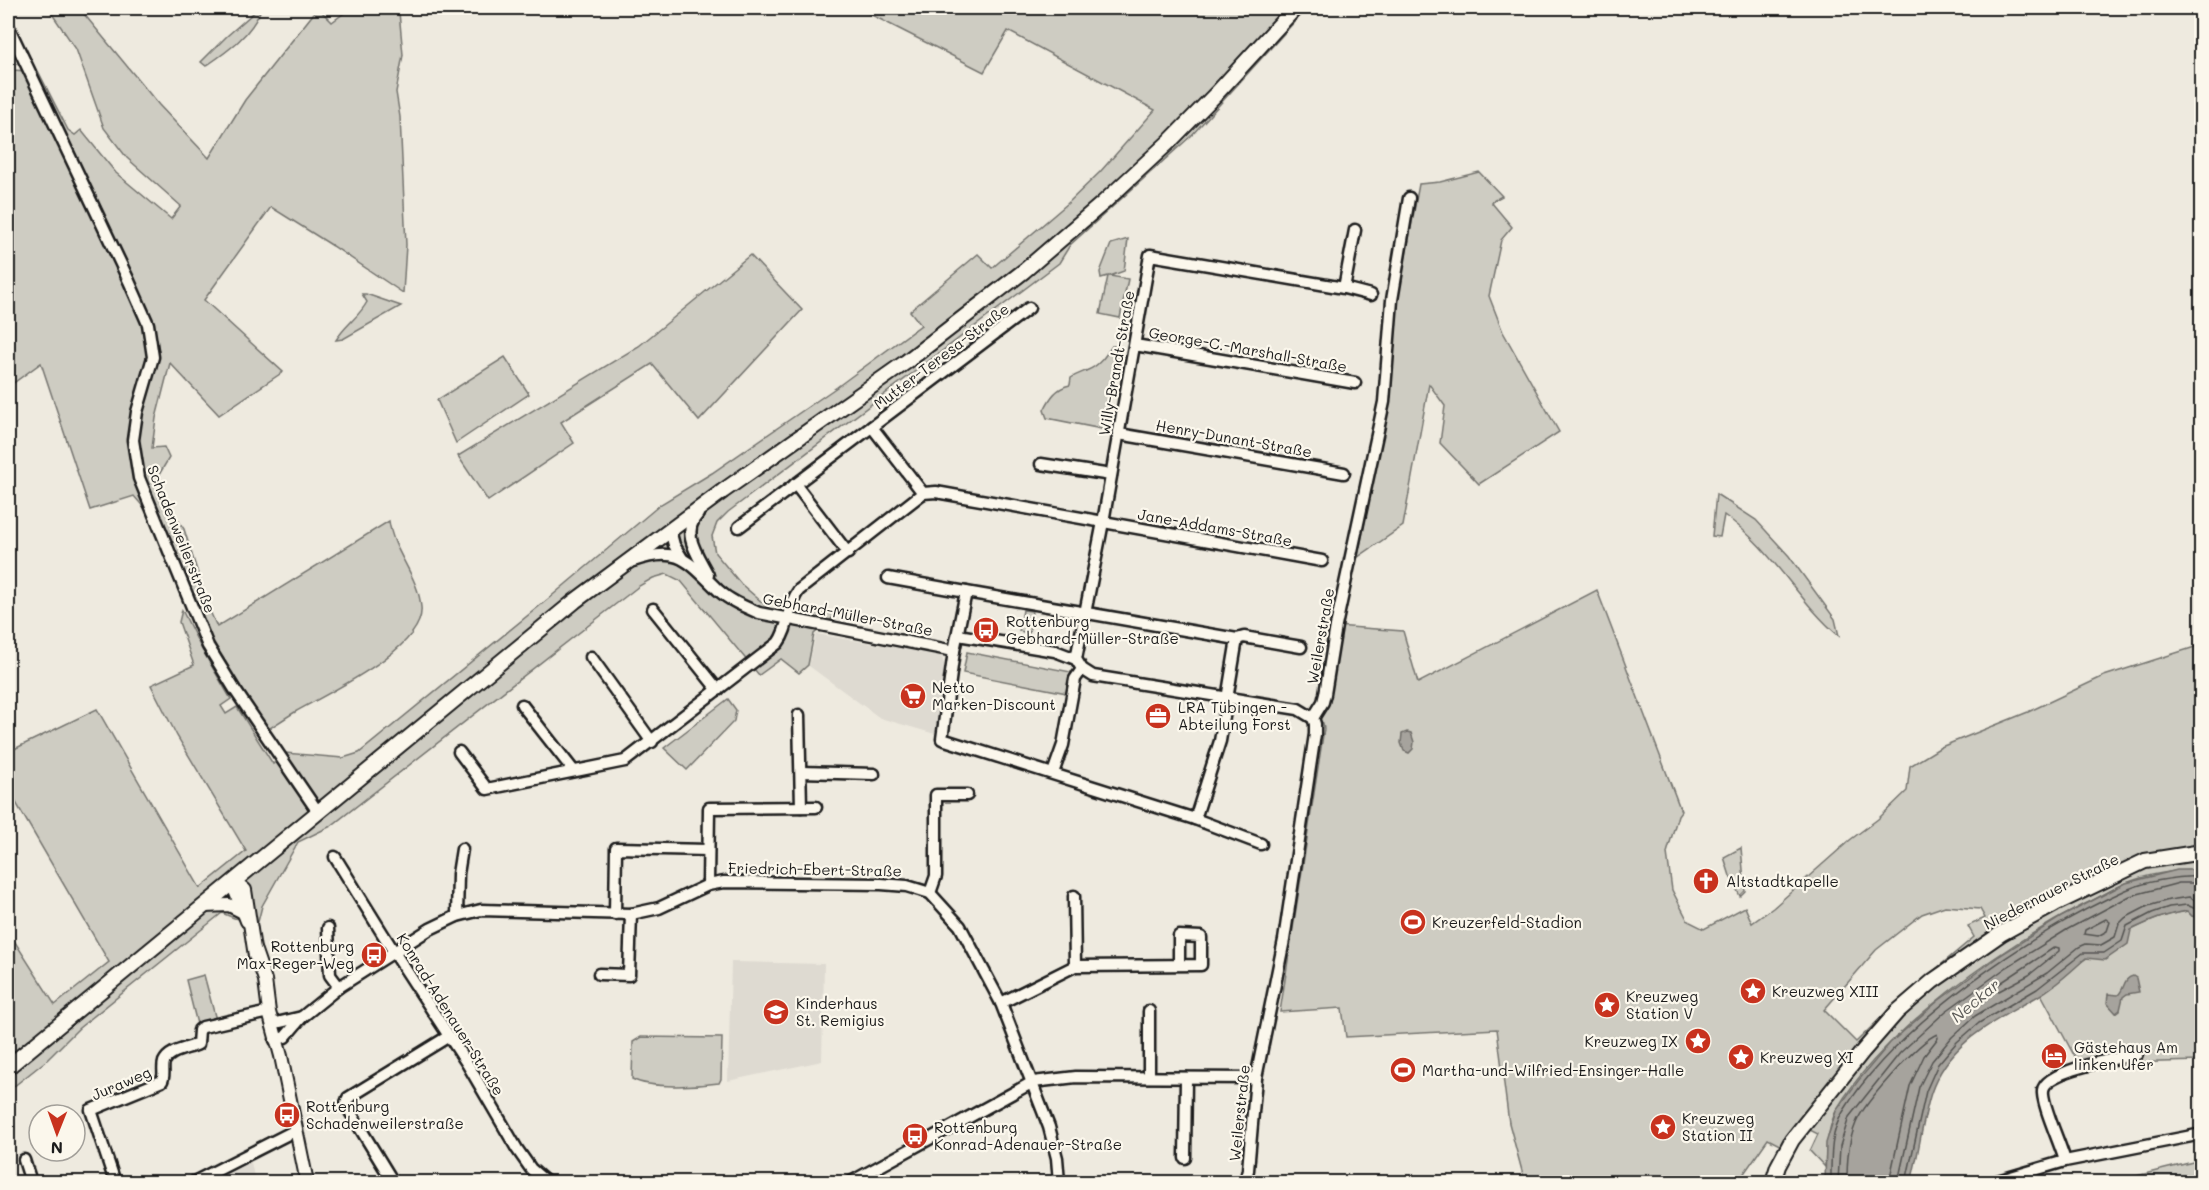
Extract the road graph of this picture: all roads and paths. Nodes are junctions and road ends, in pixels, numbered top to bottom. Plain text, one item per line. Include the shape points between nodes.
1 (1295, 8) edge
2 (8, 26) edge
3 (1409, 198) dead end
4 (1355, 230) dead end
5 (1344, 288) junction
6 (1371, 295) dead end
7 (1029, 308) dead end
8 (1135, 345) junction
9 (1355, 383) dead end
10 (872, 427) junction
11 (1119, 434) junction
12 (1041, 464) dead end
13 (1344, 473) dead end
14 (1111, 476) junction
15 (795, 484) junction
16 (923, 494) junction
17 (710, 501) junction
18 (1103, 522) junction
19 (739, 527) dead end
20 (670, 530) junction
21 (695, 551) junction
22 (848, 553) junction
23 (682, 558) junction
24 (1322, 561) dead end
25 (620, 567) junction
26 (888, 578) dead end
27 (711, 581) junction
28 (966, 592) junction
29 (652, 609) dead end
30 (1085, 614) junction
31 (789, 619) junction
32 (958, 635) junction
33 (1237, 639) junction
34 (1301, 647) dead end
35 (954, 651) junction
36 (591, 657) dead end
37 (1076, 659) junction
38 (1082, 669) junction
39 (718, 690) junction
40 (1228, 697) junction
41 (522, 705) dead end
42 (799, 715) dead end
43 (1313, 718) junction
44 (652, 742) junction
45 (459, 752) dead end
46 (573, 770) junction
47 (801, 772) junction
48 (1053, 773) junction
49 (874, 774) dead end
50 (966, 795) dead end
51 (801, 807) junction
52 (816, 807) dead end
53 (318, 812) junction
54 (1195, 819) junction
55 (1261, 844) dead end
56 (462, 849) dead end
57 (708, 850) junction
58 (2202, 852) edge
59 (335, 857) dead end
60 (254, 865) junction
61 (233, 882) junction
62 (708, 885) junction
63 (930, 892) junction
64 (1074, 896) dead end
65 (204, 906) junction
66 (245, 907) junction
67 (615, 914) junction
68 (631, 914) junction
69 (457, 916) junction
70 (328, 928) dead end
71 (394, 952) junction
72 (1179, 964) dead end
73 (1075, 966) junction
74 (599, 974) dead end
75 (339, 987) junction
76 (1001, 1003) junction
77 (1149, 1011) dead end
78 (302, 1017) junction
79 (270, 1018) junction
80 (449, 1036) junction
81 (275, 1040) junction
82 (2137, 1054) dead end
83 (8, 1067) edge
84 (1149, 1077) junction
85 (1185, 1078) junction
86 (1256, 1078) junction
87 (1033, 1082) junction
88 (296, 1130) junction
89 (2202, 1134) edge
90 (1185, 1158) dead end
91 (24, 1160) dead end
92 (2065, 1161) junction
93 (31, 1182) edge
94 (115, 1182) edge
95 (194, 1182) edge
96 (307, 1182) edge
97 (393, 1182) edge
98 (546, 1182) edge
99 (851, 1182) edge
100 (1059, 1182) edge
101 (1245, 1182) edge
102 (1773, 1182) edge
103 (1994, 1182) edge

1 - 17 main road via 1185,126 1056,244 906,362
2 - 53 street, Schadenweilerstraße via 147,324 153,357 133,440 139,478 208,646
3 - 43 street, Weilerstraße via 1392,300 1384,402 1325,694
4 - 5 street
5 - 6 street
5 - 8 street, Willy-Brandt-Straße via 1150,255
7 - 10 street, Mutter-Teresa-Straße
8 - 9 street, George-C.-Marshall-Straße
8 - 11 street, Willy-Brandt-Straße
10 - 15 street, Mutter-Teresa-Straße
10 - 16 street, Mutter-Teresa-Straße
11 - 13 street, Henry-Dunant-Straße
11 - 14 street, Willy-Brandt-Straße
12 - 14 street
14 - 18 street, Willy-Brandt-Straße
15 - 19 street, Mutter-Teresa-Straße
15 - 22 street
16 - 18 street, Jane-Addams-Straße via 936,492
16 - 22 street
17 - 20 main road
17 - 21 street, Gebhard-Müller-Straße via 689,529
18 - 24 street, Jane-Addams-Straße
18 - 30 street, Willy-Brandt-Straße
20 - 21 street via 681,535
20 - 23 street, Gebhard-Müller-Straße
20 - 25 main road
21 - 27 street, Gebhard-Müller-Straße
22 - 31 street via 794,596
23 - 25 street via 657,554
23 - 27 street, Gebhard-Müller-Straße
25 - 53 main road
26 - 28 street
27 - 31 street, Gebhard-Müller-Straße via 742,605
28 - 30 street
28 - 32 street
29 - 39 street
30 - 33 street
30 - 37 street, Willy-Brandt-Straße
31 - 35 street, Gebhard-Müller-Straße
31 - 39 street via 778,643
32 - 35 street
32 - 37 street via 1055,651
33 - 34 street
33 - 40 street
35 - 48 street via 942,739
36 - 44 street
37 - 38 street
38 - 40 street via 1093,676
38 - 48 street via 1076,679 1063,745
39 - 44 street
40 - 43 street via 1298,709
40 - 54 street via 1220,741
41 - 46 street
42 - 47 street
43 - 86 street, Weilerstraße via 1315,734 1298,856
44 - 46 street via 625,761
45 - 46 street via 487,789
47 - 49 street
47 - 51 street
48 - 54 street
50 - 63 street via 936,795 936,876
51 - 52 street
51 - 57 street via 709,808
53 - 60 main road
54 - 55 street
56 - 69 street
57 - 62 street
57 - 67 street via 616,848
58 - 102 main road, Niedernauer Straße via 2145,861 2055,904 2002,933 1933,981 1890,1020 1792,1140
59 - 71 street, Konrad-Adenauer-Straße
60 - 61 main road
60 - 66 street
61 - 65 main road
61 - 66 street via 245,890
62 - 63 street, Friedrich-Ebert-Straße via 881,884
62 - 68 street, Friedrich-Ebert-Straße via 659,908
63 - 76 street via 960,926
64 - 73 street
65 - 66 street
65 - 83 main road
66 - 79 street via 266,980
67 - 68 street, Friedrich-Ebert-Straße
67 - 69 street, Friedrich-Ebert-Straße via 481,910
68 - 74 street via 629,975
69 - 71 street, Friedrich-Ebert-Straße
70 - 75 street via 330,975
71 - 75 street, Friedrich-Ebert-Straße
71 - 80 street, Konrad-Adenauer-Straße
72 - 73 street
73 - 76 street
75 - 78 street, Friedrich-Ebert-Straße
76 - 87 street
77 - 84 street
78 - 79 street, Friedrich-Ebert-Straße
78 - 81 street, Friedrich-Ebert-Straße via 285,1037
79 - 81 street
79 - 94 street, Juraweg via 203,1027 198,1044 166,1059 162,1081 91,1110
80 - 97 street via 348,1098 349,1110
80 - 98 street, Konrad-Adenauer-Straße via 517,1149
81 - 88 street
82 - 92 street via 2085,1066 2048,1080 2043,1089 2044,1101
84 - 85 street
84 - 87 street via 1076,1077
85 - 86 street
85 - 90 street
86 - 101 street, Weilerstraße
87 - 99 street
87 - 100 street via 1049,1127
88 - 95 street
88 - 96 street
89 - 92 street
91 - 93 street
92 - 103 street

